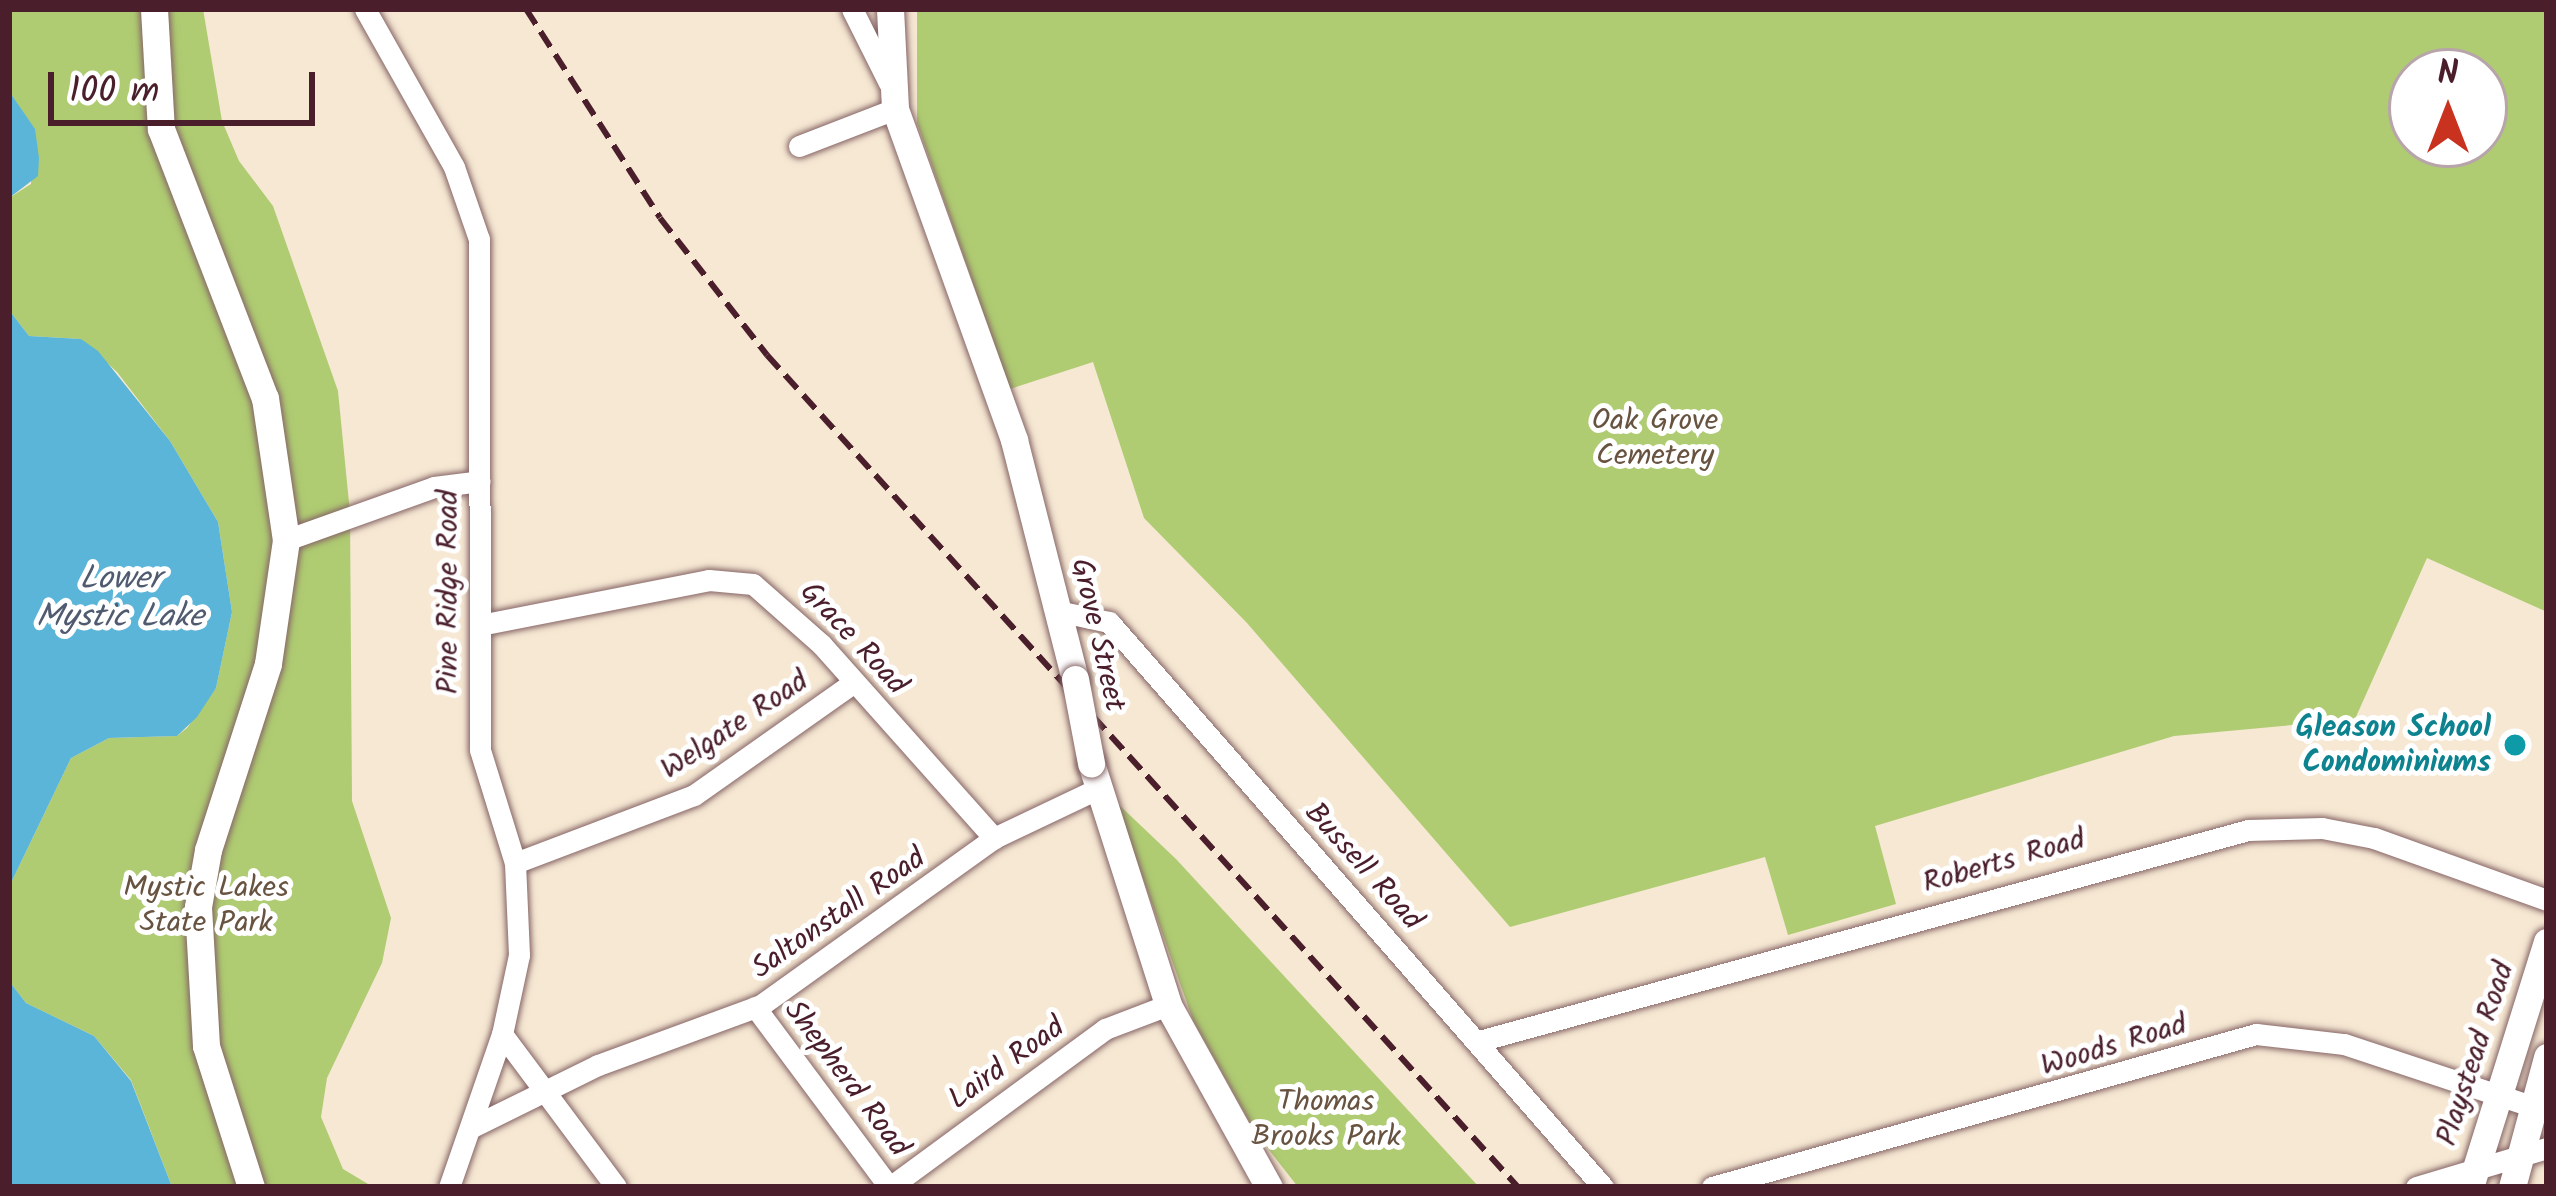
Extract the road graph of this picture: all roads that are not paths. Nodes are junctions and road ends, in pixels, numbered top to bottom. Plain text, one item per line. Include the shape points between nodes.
1 (154, 9) edge
2 (365, 9) edge
3 (852, 9) edge
4 (890, 9) edge
5 (892, 96) junction
6 (799, 146) dead end
7 (480, 481) junction
8 (286, 540) junction
9 (1062, 612) junction
10 (481, 625) junction
11 (850, 685) junction
12 (1094, 776) junction
13 (994, 838) junction
14 (515, 863) junction
15 (2547, 900) edge
16 (2547, 941) edge
17 (1168, 1005) junction
18 (755, 1007) junction
19 (502, 1034) junction
20 (1479, 1041) junction
21 (2547, 1058) edge
22 (549, 1090) junction
23 (2493, 1096) junction
24 (2532, 1106) junction
25 (472, 1126) junction
26 (2547, 1148) edge
27 (2518, 1156) junction
28 (2472, 1178) edge
29 (1260, 1184) edge
30 (251, 1187) edge
31 (448, 1187) edge
32 (616, 1187) edge
33 (890, 1187) edge
34 (1603, 1187) edge
35 (1712, 1187) edge
36 (2416, 1187) edge
37 (2512, 1187) edge

1 - 8 main road via 161,129 265,398
2 - 7 street, Pine Ridge Road via 454,167 479,238
3 - 5 street, Grove Street
4 - 5 main road, Grove Street
5 - 6 street
5 - 9 main road, Grove Street via 1001,400
7 - 8 street via 434,488
7 - 10 street, Pine Ridge Road
8 - 30 main road via 268,664 217,818 199,907 210,1066
9 - 12 main road, Grove Street, bridge
9 - 20 street, Bussell Road via 1108,622
10 - 11 street, Grace Road via 709,580 753,584 780,602
10 - 14 street, Pine Ridge Road via 480,750
11 - 13 street, Grace Road
11 - 14 street, Welgate Road via 694,795
12 - 13 street, Saltonstall Road
12 - 17 main road, Grove Street
13 - 18 street, Saltonstall Road via 901,912
14 - 19 street, Pine Ridge Road via 520,955
15 - 20 street, Roberts Road via 2374,838 2322,828 2248,830
16 - 23 main road, Playstead Road
17 - 29 main road, Grove Street
17 - 33 street, Laird Road via 1105,1029
18 - 22 street, Saltonstall Road
18 - 33 street, Shepherd Road
19 - 22 street
19 - 25 street, Pine Ridge Road
20 - 34 street, Bussell Road
21 - 24 main road
22 - 25 street, Saltonstall Road
22 - 32 street
23 - 24 street, Woods Road
23 - 28 main road, Playstead Road
23 - 35 street, Woods Road via 2344,1044 2256,1034
24 - 27 main road
25 - 31 street, Pine Ridge Road
26 - 27 street
27 - 28 street
27 - 37 main road
28 - 36 street

